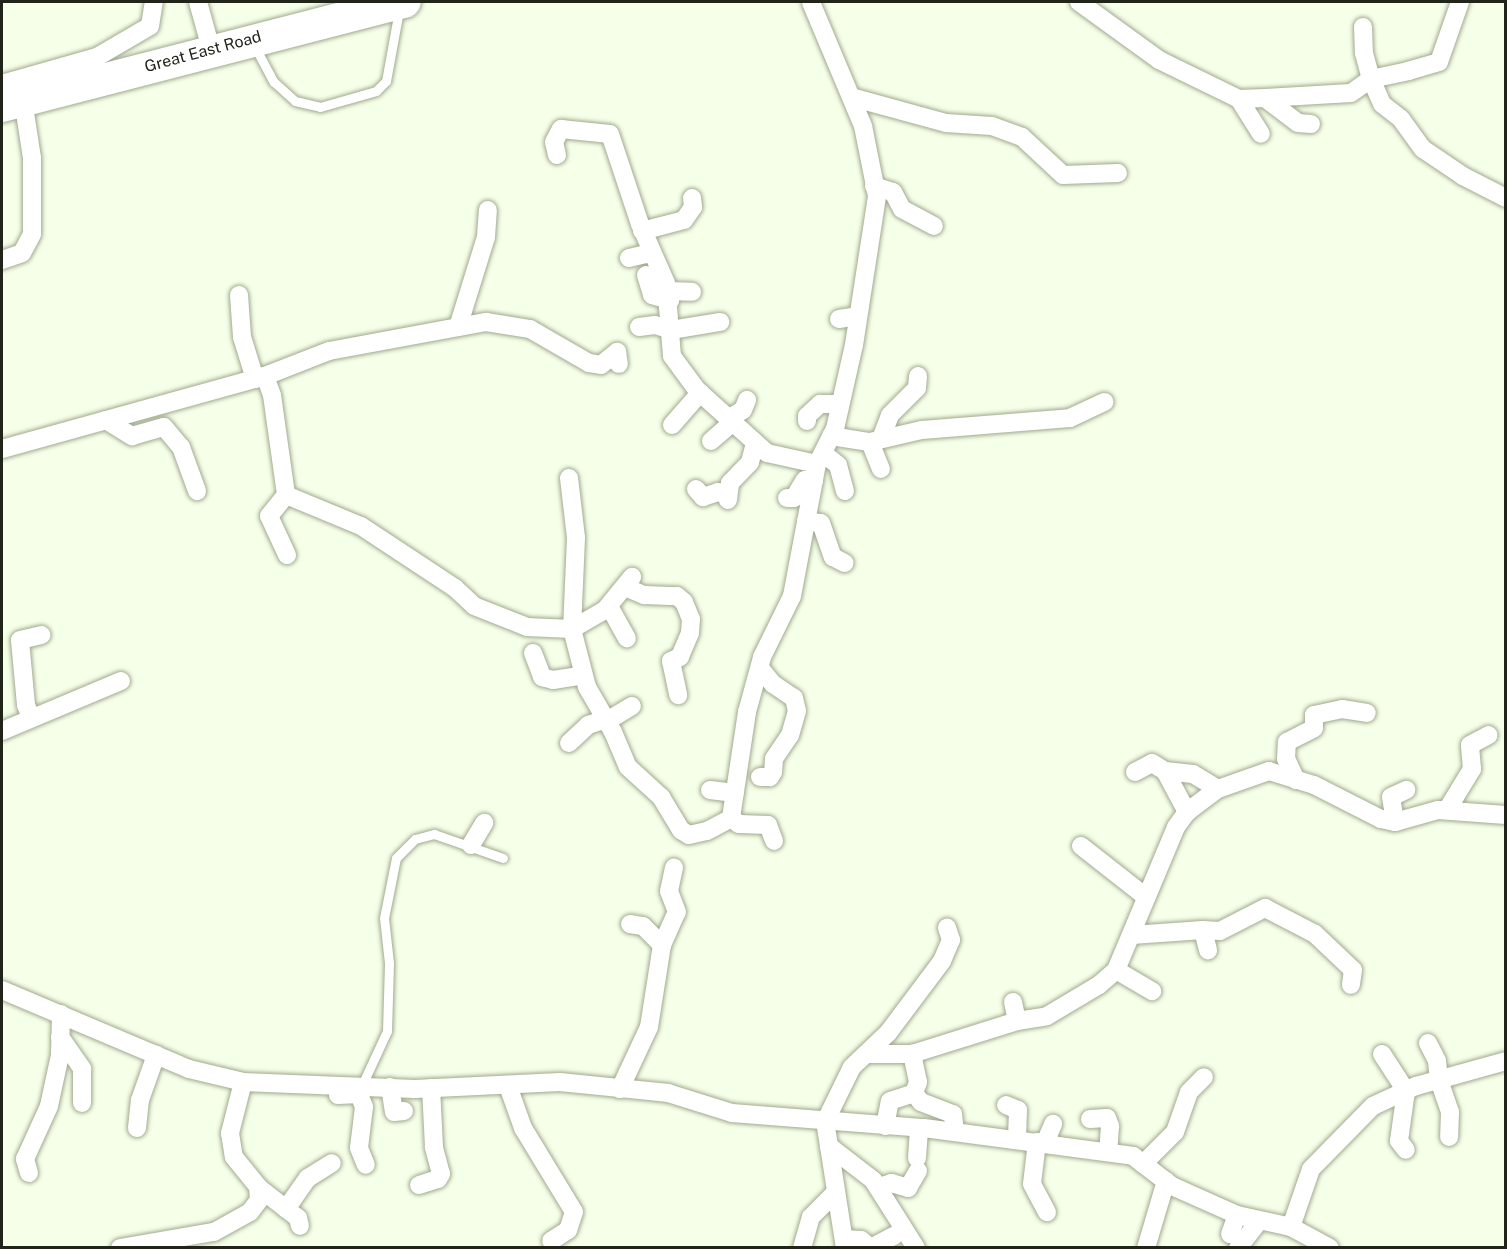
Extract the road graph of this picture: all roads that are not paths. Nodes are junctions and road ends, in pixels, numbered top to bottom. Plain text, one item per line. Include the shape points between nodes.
1 (154, 2) edge
2 (198, 2) edge
3 (403, 2) edge
4 (811, 2) edge
5 (1079, 2) edge
6 (1460, 2) edge
7 (1363, 27) dead end
8 (251, 39) junction
9 (211, 49) junction
10 (1371, 80) junction
11 (9, 97) edge
12 (851, 97) junction
13 (1265, 98) junction
14 (1239, 99) junction
15 (1311, 124) dead end
16 (1261, 134) dead end
17 (557, 155) dead end
18 (1118, 172) dead end
19 (874, 186) junction
20 (692, 198) dead end
21 (1506, 198) edge
22 (488, 210) dead end
23 (934, 226) dead end
24 (642, 231) junction
25 (651, 253) junction
26 (629, 258) dead end
27 (2, 260) edge
28 (645, 275) dead end
29 (692, 292) dead end
30 (239, 295) dead end
31 (669, 296) junction
32 (857, 316) junction
33 (839, 319) dead end
34 (720, 322) dead end
35 (458, 327) junction
36 (639, 327) dead end
37 (671, 330) junction
38 (619, 364) dead end
39 (918, 376) dead end
40 (260, 377) junction
41 (700, 393) junction
42 (747, 400) dead end
43 (1104, 402) dead end
44 (840, 404) junction
45 (106, 420) junction
46 (730, 421) junction
47 (807, 421) dead end
48 (672, 425) dead end
49 (876, 439) junction
50 (711, 441) dead end
51 (755, 443) junction
52 (2, 449) edge
53 (821, 458) junction
54 (881, 469) dead end
55 (569, 478) dead end
56 (696, 489) dead end
57 (197, 491) dead end
58 (845, 491) dead end
59 (286, 495) junction
60 (787, 498) dead end
61 (806, 521) junction
62 (287, 555) dead end
63 (845, 563) dead end
64 (609, 606) junction
65 (572, 629) junction
66 (41, 635) dead end
67 (627, 638) dead end
68 (533, 653) dead end
69 (760, 668) junction
70 (583, 675) junction
71 (121, 681) dead end
72 (678, 696) dead end
73 (632, 706) dead end
74 (1367, 713) dead end
75 (31, 717) junction
76 (607, 720) junction
77 (2, 730) edge
78 (1489, 735) dead end
79 (569, 743) dead end
80 (1286, 759) junction
81 (1165, 771) junction
82 (1135, 772) dead end
83 (1262, 774) junction
84 (760, 777) dead end
85 (1296, 780) junction
86 (1218, 789) junction
87 (710, 790) dead end
88 (1406, 790) dead end
89 (735, 793) junction
90 (1447, 810) junction
91 (1187, 812) junction
92 (1506, 815) edge
93 (731, 818) junction
94 (1395, 822) junction
95 (484, 823) dead end
96 (774, 841) dead end
97 (471, 845) junction
98 (1081, 846) dead end
99 (502, 858) dead end
100 (674, 868) dead end
101 (1146, 897) junction
102 (630, 924) dead end
103 (947, 928) dead end
104 (1203, 930) junction
105 (1132, 935) junction
106 (662, 945) junction
107 (1208, 950) dead end
108 (1116, 970) junction
109 (1350, 985) dead end
110 (2, 990) edge
111 (1152, 991) dead end
112 (1013, 1002) dead end
113 (61, 1014) junction
114 (1017, 1021) junction
115 (60, 1037) junction
116 (1428, 1044) dead end
117 (866, 1054) junction
118 (912, 1054) junction
119 (1382, 1054) dead end
120 (156, 1055) junction
121 (1506, 1060) edge
122 (1204, 1077) dead end
123 (1439, 1080) junction
124 (243, 1082) junction
125 (362, 1085) junction
126 (323, 1086) junction
127 (508, 1086) junction
128 (390, 1087) junction
129 (431, 1088) junction
130 (620, 1089) junction
131 (1406, 1091) junction
132 (914, 1093) junction
133 (82, 1103) dead end
134 (1006, 1106) dead end
135 (404, 1111) dead end
136 (1090, 1119) dead end
137 (825, 1122) junction
138 (1053, 1124) dead end
139 (885, 1126) junction
140 (137, 1128) dead end
141 (919, 1128) junction
142 (955, 1132) junction
143 (1449, 1137) dead end
144 (1017, 1139) junction
145 (1041, 1143) junction
146 (829, 1146) junction
147 (1406, 1150) dead end
148 (1108, 1152) junction
149 (332, 1163) dead end
150 (1143, 1164) junction
151 (366, 1165) dead end
152 (29, 1173) dead end
153 (1166, 1181) junction
154 (419, 1185) dead end
155 (258, 1187) junction
156 (879, 1187) junction
157 (835, 1193) junction
158 (286, 1209) junction
159 (1047, 1212) dead end
160 (1237, 1215) junction
161 (1259, 1221) junction
162 (300, 1226) dead end
163 (1296, 1235) edge
164 (894, 1236) dead end
165 (551, 1241) dead end
166 (1234, 1241) edge
167 (844, 1243) edge
168 (120, 1248) edge
169 (802, 1248) edge
170 (871, 1248) edge
171 (916, 1248) edge
172 (1146, 1248) edge
173 (1330, 1248) edge

1 - 11 street via 150,26 97,57
2 - 9 street
3 - 8 highway, Great East Road
3 - 8 lane via 386,81 376,92 320,107 295,101 274,82
4 - 12 street
5 - 14 street via 1159,60
6 - 10 street via 1439,62
7 - 10 street
8 - 9 highway, Great East Road
9 - 11 highway, Great East Road
10 - 13 street via 1351,93
10 - 21 street via 1382,104 1401,119 1422,149
11 - 27 street via 32,158 32,234 22,253
12 - 18 street via 946,123 992,126 1022,137 1063,175
12 - 19 street via 863,126
13 - 14 street
13 - 15 street via 1298,123
14 - 16 street
17 - 24 street via 554,142 561,129 610,134
19 - 23 street via 893,192 902,210
19 - 32 street via 876,196
20 - 24 street via 693,207 684,220
22 - 35 street via 486,237
24 - 25 street
25 - 26 street
25 - 31 street
28 - 31 street via 652,295
29 - 31 street
30 - 40 street via 242,337
31 - 37 street
32 - 33 street
32 - 44 street
34 - 37 street
35 - 38 street via 486,322 530,329 590,363 601,365 616,352
35 - 40 street via 329,351
36 - 37 street via 655,325
37 - 41 street via 672,356
39 - 49 street via 917,387 890,416
40 - 45 street
40 - 59 street via 272,395
41 - 46 street
41 - 48 street
42 - 46 street via 743,410
43 - 49 street via 1070,418
44 - 47 street via 820,405 807,416
44 - 53 street
45 - 52 street
45 - 57 street via 132,436 164,427 181,447
46 - 50 street
46 - 51 street
49 - 53 street
49 - 54 street
51 - 53 street via 767,453
51 - 56 street via 750,462 730,483 728,497 718,492 703,497
53 - 58 street via 838,465
53 - 60 street via 794,498
53 - 61 street
55 - 65 street via 576,538
59 - 62 street via 268,516
59 - 65 street via 361,526 455,588 474,606 527,627
61 - 63 street via 821,523 833,557
61 - 69 street via 792,596
64 - 65 street
64 - 67 street
64 - 72 street via 629,582 644,595 677,596 684,602 690,633 680,657 670,662
65 - 70 street
66 - 75 street via 20,640 26,705
68 - 70 street via 542,677 552,680
69 - 84 street via 773,684 794,698 796,711 790,735 774,759 770,777
69 - 89 street via 747,712
70 - 76 street
71 - 75 street
73 - 76 street
74 - 80 street via 1342,709 1314,715 1314,728 1287,742
75 - 77 street
76 - 79 street via 588,725
76 - 93 street via 628,767 661,797 681,830 688,835
78 - 90 street via 1470,745 1472,769
80 - 83 street
80 - 85 street
81 - 82 street via 1152,763
81 - 86 street via 1193,774
81 - 91 street
83 - 85 street via 1269,771
83 - 86 street
85 - 94 street via 1375,817
86 - 91 street
87 - 89 street
88 - 94 street via 1391,797
89 - 93 street
90 - 92 street
90 - 94 street
91 - 101 street
93 - 96 street via 739,824 768,825
95 - 97 street
97 - 99 lane
97 - 125 lane via 434,834 415,839 396,858 384,918 389,963 387,1031
98 - 101 street
100 - 106 street via 669,891 677,912
101 - 105 street
102 - 106 street via 643,926
103 - 117 street via 951,940 917,1000
104 - 105 street
104 - 107 street
104 - 109 street via 1220,931 1265,908 1316,934 1353,969
105 - 108 street
106 - 130 street via 649,1027
108 - 111 street
108 - 114 street via 1099,985 1047,1016
110 - 113 street
112 - 114 street
113 - 115 street
113 - 120 street
114 - 118 street
115 - 133 street via 82,1068
115 - 152 street via 49,1106 25,1160
116 - 123 street via 1437,1061
117 - 118 street
117 - 137 street via 845,1076
118 - 132 street via 918,1082
119 - 131 street
120 - 124 street via 189,1069
120 - 140 street via 140,1100
121 - 123 street
122 - 150 street via 1189,1092 1175,1132
123 - 131 street
123 - 143 street via 1450,1112
124 - 126 street
124 - 155 street via 230,1145 242,1170
125 - 126 street
125 - 128 street
126 - 151 street via 329,1094 359,1094 364,1107 359,1148
127 - 129 street
127 - 130 street via 560,1082
127 - 165 street via 523,1128 574,1212 568,1230
128 - 129 street
128 - 135 street via 394,1112
129 - 154 street via 434,1147 441,1174 438,1179
130 - 137 street via 668,1093 732,1113
131 - 147 street via 1399,1141
131 - 163 street via 1373,1106 1311,1169
132 - 139 street via 890,1101
132 - 142 street via 921,1102 953,1114
134 - 144 street via 1018,1110
136 - 148 street via 1107,1118
137 - 139 street
137 - 146 street
138 - 145 street
139 - 141 street
141 - 142 street
141 - 156 street via 917,1164 908,1188 891,1183
142 - 144 street via 982,1141
144 - 145 street
145 - 148 street
145 - 159 street via 1032,1184
146 - 156 street via 858,1165
146 - 157 street
148 - 150 street via 1133,1156
149 - 158 street via 308,1178
150 - 153 street
153 - 160 street
153 - 172 street
155 - 158 street
155 - 168 street via 259,1200 250,1212 214,1232
156 - 171 street
157 - 167 street
157 - 169 street via 810,1217
158 - 162 street via 298,1218
160 - 161 street
160 - 166 street
161 - 163 street
161 - 166 street
163 - 173 street
164 - 170 street
167 - 170 street via 861,1240

